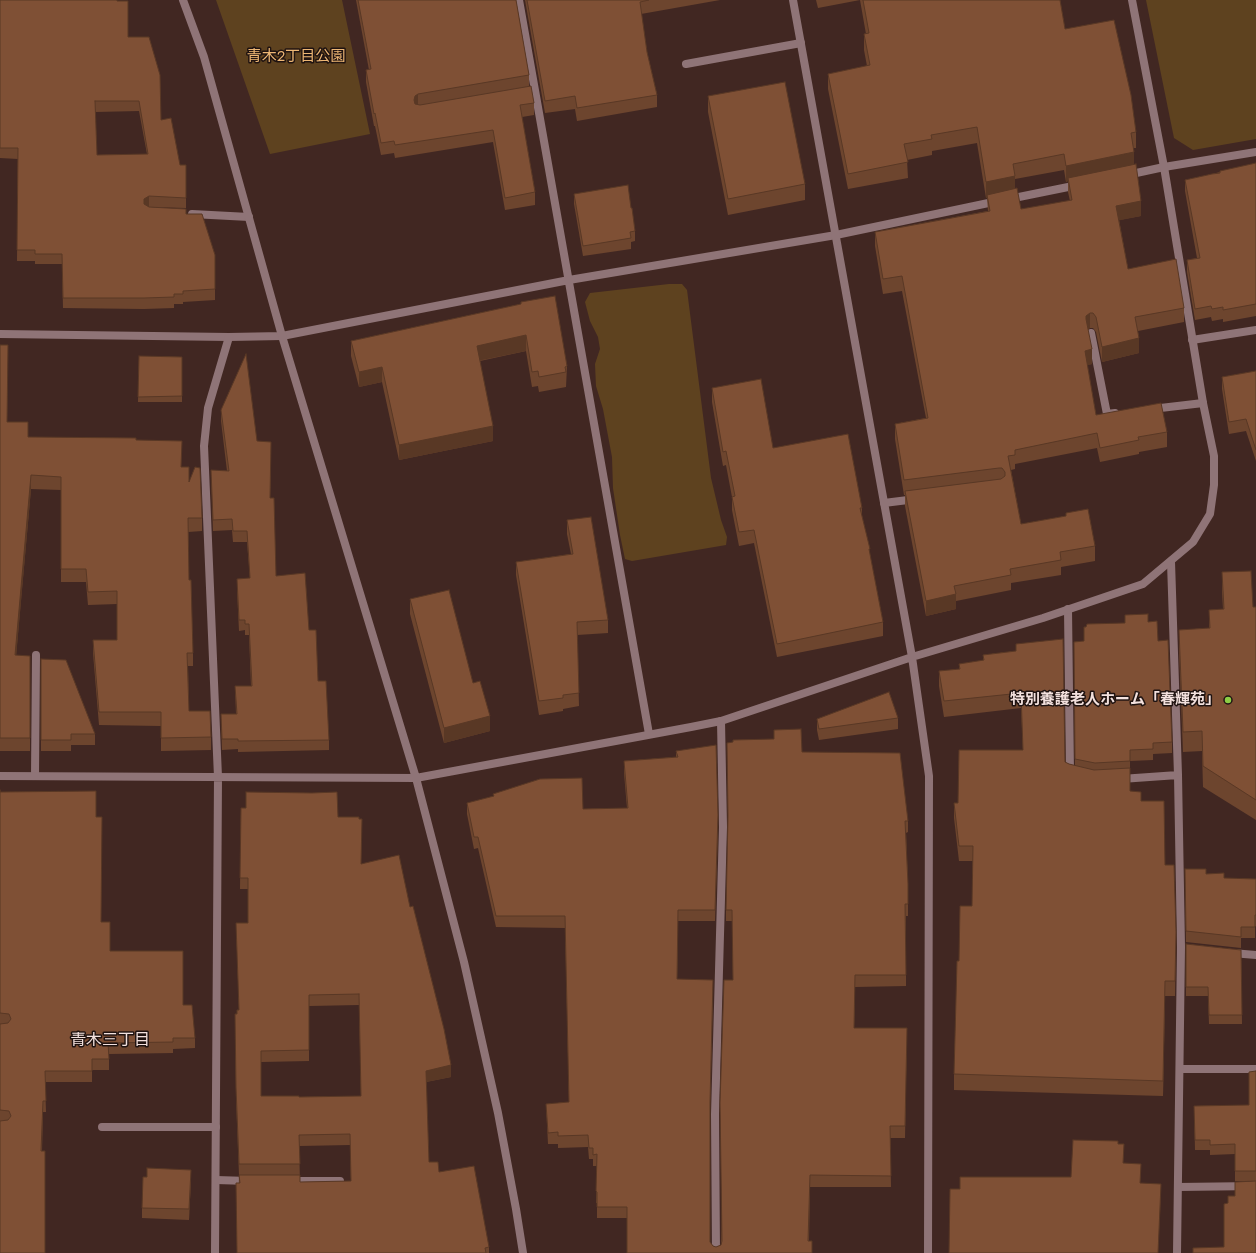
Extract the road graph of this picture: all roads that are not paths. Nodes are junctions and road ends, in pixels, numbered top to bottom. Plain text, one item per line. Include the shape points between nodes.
1 (182, 0) edge
2 (519, 0) edge
3 (793, 0) edge
4 (1132, 0) edge
5 (801, 43) junction
6 (686, 64) dead end
7 (1256, 152) edge
8 (1164, 167) junction
9 (1117, 177) edge
10 (1086, 183) edge
11 (180, 214) edge
12 (249, 217) junction
13 (836, 235) junction
14 (569, 280) junction
15 (1256, 330) edge
16 (1090, 333) edge
17 (0, 334) edge
18 (282, 336) junction
19 (229, 337) junction
20 (1192, 340) junction
21 (1203, 403) junction
22 (1144, 410) edge
23 (1121, 412) edge
24 (922, 498) edge
25 (884, 503) junction
26 (1170, 562) junction
27 (1068, 609) junction
28 (36, 655) dead end
29 (912, 656) junction
30 (721, 721) junction
31 (649, 734) junction
32 (1178, 775) junction
33 (0, 776) edge
34 (35, 776) junction
35 (218, 777) junction
36 (1083, 777) edge
37 (416, 778) junction
38 (1110, 779) edge
39 (1226, 952) edge
40 (1256, 956) edge
41 (1180, 1069) junction
42 (1256, 1069) edge
43 (102, 1127) dead end
44 (216, 1127) junction
45 (216, 1180) junction
46 (254, 1180) edge
47 (286, 1181) edge
48 (340, 1181) edge
49 (1256, 1186) edge
50 (1178, 1187) junction
51 (215, 1253) edge
52 (523, 1253) edge
53 (716, 1253) edge
54 (928, 1253) edge
55 (1177, 1253) edge

1 - 12 street via 204,57
2 - 14 street via 532,93
3 - 5 street
4 - 8 street
5 - 6 street
5 - 13 street
7 - 8 street
8 - 9 street
8 - 20 street
10 - 13 street
11 - 12 street
12 - 18 street
13 - 14 street
13 - 25 street
14 - 18 street
14 - 31 street
15 - 20 street
16 - 23 street via 1106,414
17 - 19 street
18 - 19 street
18 - 37 street
19 - 35 street via 208,408 204,446
20 - 21 street
21 - 22 street
21 - 26 street via 1214,456 1210,514 1193,542
24 - 25 street
25 - 29 street
26 - 27 street via 1143,584
26 - 32 street
27 - 29 street
27 - 36 street via 1070,774
28 - 34 street
29 - 30 street
29 - 54 street via 929,776
30 - 31 street
30 - 53 street via 723,827 716,1114
31 - 37 street
32 - 38 street
32 - 41 street via 1185,948
33 - 34 street
34 - 35 street
35 - 37 street
35 - 44 street
37 - 52 street via 464,962 498,1113
39 - 40 street
41 - 42 street
41 - 50 street
43 - 44 street
44 - 45 street
45 - 46 street
45 - 51 street
47 - 48 street
49 - 50 street
50 - 55 street

